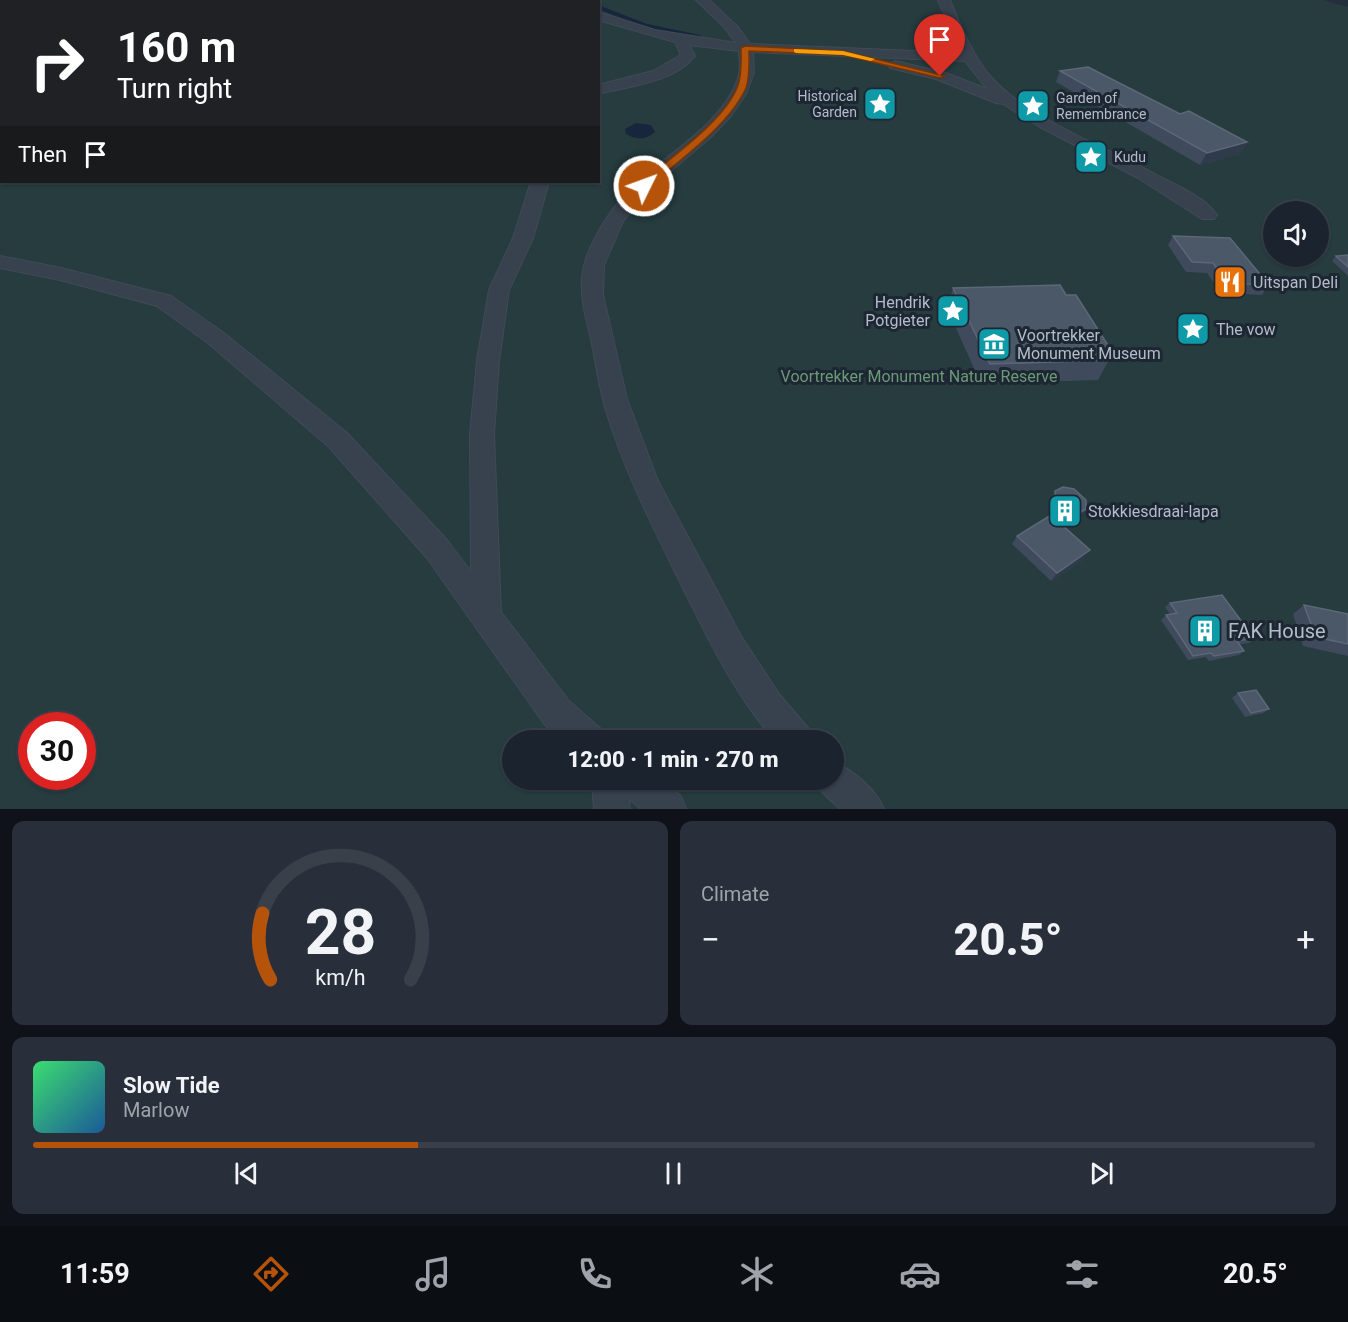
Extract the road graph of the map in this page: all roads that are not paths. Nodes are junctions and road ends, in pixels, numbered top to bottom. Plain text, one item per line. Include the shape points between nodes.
1 (702, 0) edge
2 (944, 0) edge
3 (600, 17) edge
4 (682, 40) junction
5 (831, 52) junction
6 (673, 53) dead end
7 (688, 56) junction
8 (746, 56) junction
9 (970, 57) junction
10 (600, 89) edge
11 (1021, 109) junction
12 (540, 183) edge
13 (1208, 215) dead end
14 (0, 262) edge
15 (486, 613) junction
16 (576, 730) edge
17 (789, 730) edge
18 (844, 789) edge
19 (611, 790) edge
20 (646, 790) edge
21 (612, 809) edge
22 (668, 809) edge
23 (866, 809) edge

1 - 8 street via 738,35
2 - 9 street
3 - 4 street
4 - 7 street
4 - 8 street via 715,45
5 - 8 street
5 - 9 street
5 - 11 street via 940,76
6 - 7 street
7 - 10 street via 681,64
8 - 17 street via 742,87 732,105 647,182 614,221 594,266 593,292 619,415 651,492 721,631
9 - 11 street via 996,90
11 - 13 street via 1162,184
12 - 15 street via 523,238 499,290 488,361 482,434
14 - 15 street via 164,301 216,338 338,440 437,549
15 - 16 street via 557,713
18 - 23 street
19 - 21 street
20 - 22 street

